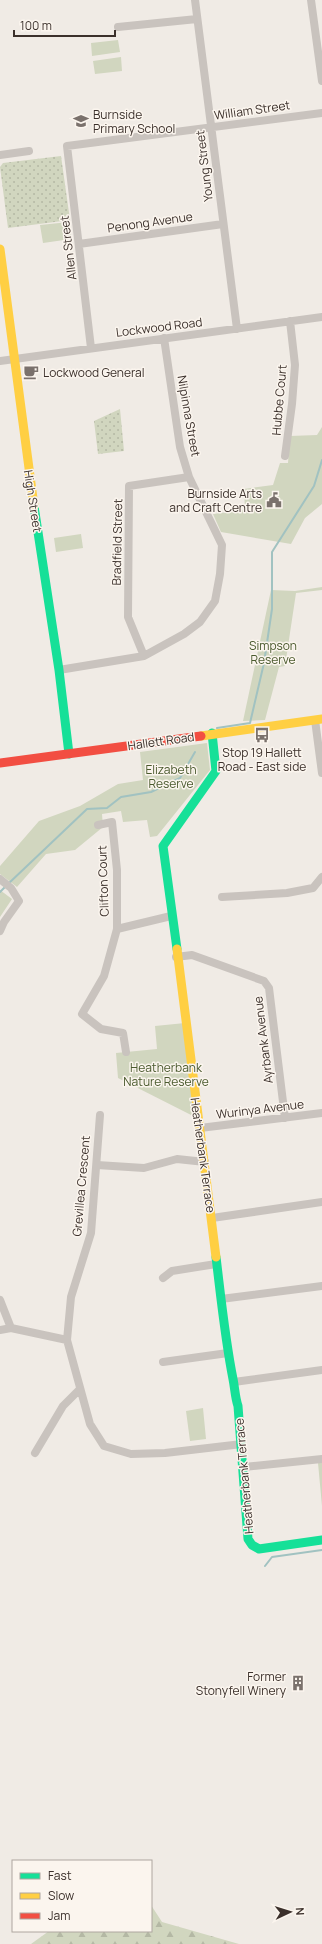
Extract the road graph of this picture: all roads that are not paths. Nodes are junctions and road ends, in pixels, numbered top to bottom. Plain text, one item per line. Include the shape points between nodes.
1 (195, 0) edge
2 (312, 0) edge
3 (197, 19) junction
4 (118, 27) dead end
5 (319, 40) edge
6 (322, 81) edge
7 (322, 113) edge
8 (212, 128) junction
9 (67, 146) joint
10 (30, 151) dead end
11 (0, 155) edge
12 (223, 224) junction
13 (79, 244) junction
14 (0, 249) edge
15 (322, 317) edge
16 (290, 321) junction
17 (237, 329) junction
18 (164, 338) junction
19 (91, 348) junction
20 (14, 360) junction
21 (0, 361) edge
22 (285, 456) dead end
23 (189, 477) junction
24 (144, 656) junction
25 (60, 670) junction
26 (318, 720) edge
27 (212, 733) junction
28 (69, 754) junction
29 (0, 763) edge
30 (322, 773) edge
31 (98, 825) dead end
32 (322, 878) edge
33 (2, 880) edge
34 (222, 897) dead end
35 (172, 916) junction
36 (117, 929) junction
37 (0, 931) edge
38 (176, 957) junction
39 (126, 1052) dead end
40 (322, 1113) edge
41 (100, 1115) dead end
42 (285, 1118) junction
43 (200, 1128) junction
44 (205, 1162) junction
45 (97, 1165) junction
46 (322, 1202) edge
47 (212, 1218) junction
48 (216, 1264) junction
49 (163, 1278) dead end
50 (322, 1286) edge
51 (221, 1299) junction
52 (0, 1300) edge
53 (11, 1328) junction
54 (0, 1330) edge
55 (67, 1340) junction
56 (228, 1353) junction
57 (163, 1362) dead end
58 (322, 1370) edge
59 (234, 1382) junction
60 (80, 1390) junction
61 (242, 1444) junction
62 (34, 1453) dead end
63 (322, 1459) edge
64 (244, 1467) junction
65 (322, 1540) edge

1 - 3 street, Young Street
2 - 5 street
3 - 4 street
3 - 8 street, Young Street
5 - 6 street
7 - 8 street, William Street
8 - 9 street, William Street
8 - 12 street, Young Street
9 - 13 street, Allen Street
10 - 11 street
12 - 13 street, Penong Avenue
12 - 17 street, Young Street
13 - 19 street, Allen Street
14 - 20 street, High Street
15 - 16 street, Lockwood Road
16 - 17 street, Lockwood Road
16 - 22 street, Hubbe Court via 295,365
17 - 18 street, Lockwood Road
18 - 19 street, Lockwood Road
18 - 23 street, Nilpinna Street via 180,447
19 - 20 street, Lockwood Road
20 - 21 street, Lockwood Road
20 - 25 street, High Street
23 - 24 street, Nilpinna Street via 222,546 220,574 214,601 200,622
23 - 24 street, Bradfield Street via 129,486 128,617
24 - 25 street, Nilpinna Street
25 - 28 street, High Street
26 - 27 street, Hallett Road
26 - 30 street
27 - 28 street, Hallett Road
27 - 35 street, Heatherbank Terrace via 216,771 163,846
28 - 29 street, Hallett Road
31 - 36 street, Clifton Court via 112,822 117,870
32 - 34 street via 313,888 287,893
33 - 37 street via 19,901
35 - 36 street, Clifton Court
35 - 38 street, Heatherbank Terrace
36 - 39 street, Clifton Court via 104,976 82,1014 101,1029 123,1033
38 - 42 street, Ayrbank Avenue via 192,955 264,981 269,988
38 - 43 street, Heatherbank Terrace
40 - 42 street, Wurinya Avenue
41 - 45 street, Grevillea Crescent
42 - 43 street, Wurinya Avenue
43 - 44 street, Heatherbank Terrace
44 - 45 street via 177,1159 144,1168
44 - 47 street, Heatherbank Terrace
45 - 55 street, Grevillea Crescent via 91,1233 71,1297
46 - 47 street
47 - 48 street, Heatherbank Terrace
48 - 49 street via 172,1271
48 - 51 street, Heatherbank Terrace
50 - 51 street
51 - 56 street, Heatherbank Terrace
52 - 53 street
53 - 54 street
53 - 55 street
55 - 60 street, Grevillea Crescent
56 - 57 street
56 - 59 street, Heatherbank Terrace
58 - 59 street
59 - 61 street, Heatherbank Terrace
60 - 61 street, Grevillea Crescent via 90,1424 104,1446 131,1454 165,1453
60 - 62 street via 63,1406
61 - 64 street, Heatherbank Terrace
63 - 64 street
64 - 65 street, Heatherbank Terrace via 248,1539 252,1545 259,1549

